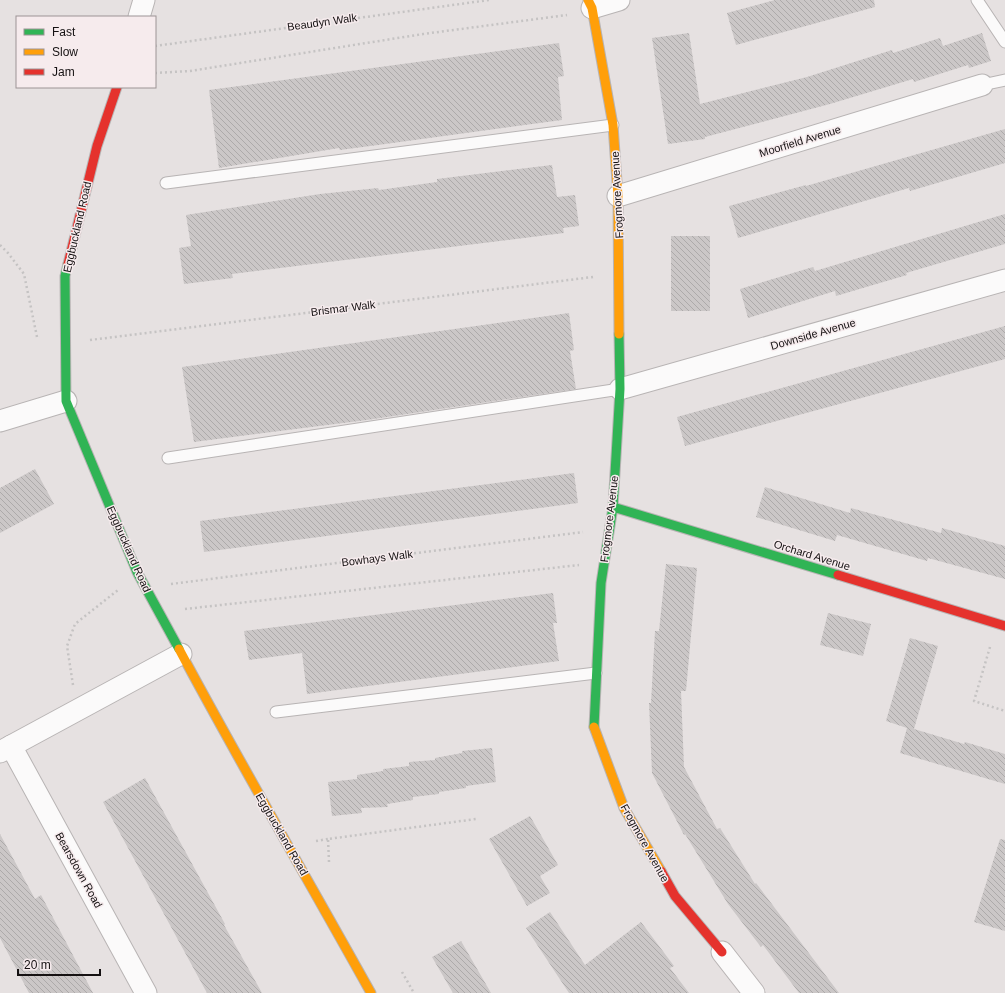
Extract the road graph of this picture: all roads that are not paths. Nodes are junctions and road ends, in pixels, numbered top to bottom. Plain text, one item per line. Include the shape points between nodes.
1 (144, 0) edge
2 (619, 0) edge
3 (977, 0) edge
4 (590, 4) edge
5 (139, 16) edge
6 (1005, 42) edge
7 (1005, 80) edge
8 (982, 86) joint
9 (117, 88) edge
10 (613, 125) junction
11 (166, 182) dead end
12 (618, 196) junction
13 (1005, 280) edge
14 (620, 388) junction
15 (66, 401) junction
16 (0, 420) edge
17 (168, 458) dead end
18 (613, 508) junction
19 (1001, 625) edge
20 (181, 654) junction
21 (596, 674) junction
22 (276, 712) dead end
23 (6, 749) edge
24 (722, 952) joint
25 (146, 993) edge
26 (371, 993) edge
27 (754, 993) edge

1 - 5 street
2 - 4 street
3 - 6 lane
4 - 10 street, Frogmore Avenue
7 - 8 lane
8 - 12 street, Moorfield Avenue
9 - 15 street, Eggbuckland Road via 97,146 65,276
10 - 11 lane
10 - 12 street, Frogmore Avenue
12 - 14 street, Frogmore Avenue
13 - 14 street, Downside Avenue
14 - 17 lane
14 - 18 street, Frogmore Avenue
15 - 16 street
15 - 20 street, Eggbuckland Road via 137,572
18 - 19 street, Orchard Avenue
18 - 21 street, Frogmore Avenue via 600,583
20 - 23 street, Bearsdown Road
20 - 26 street, Eggbuckland Road
21 - 22 lane
21 - 24 street, Frogmore Avenue via 594,727 624,808 675,896
23 - 25 street, Bearsdown Road
24 - 27 street, Frogmore Avenue

